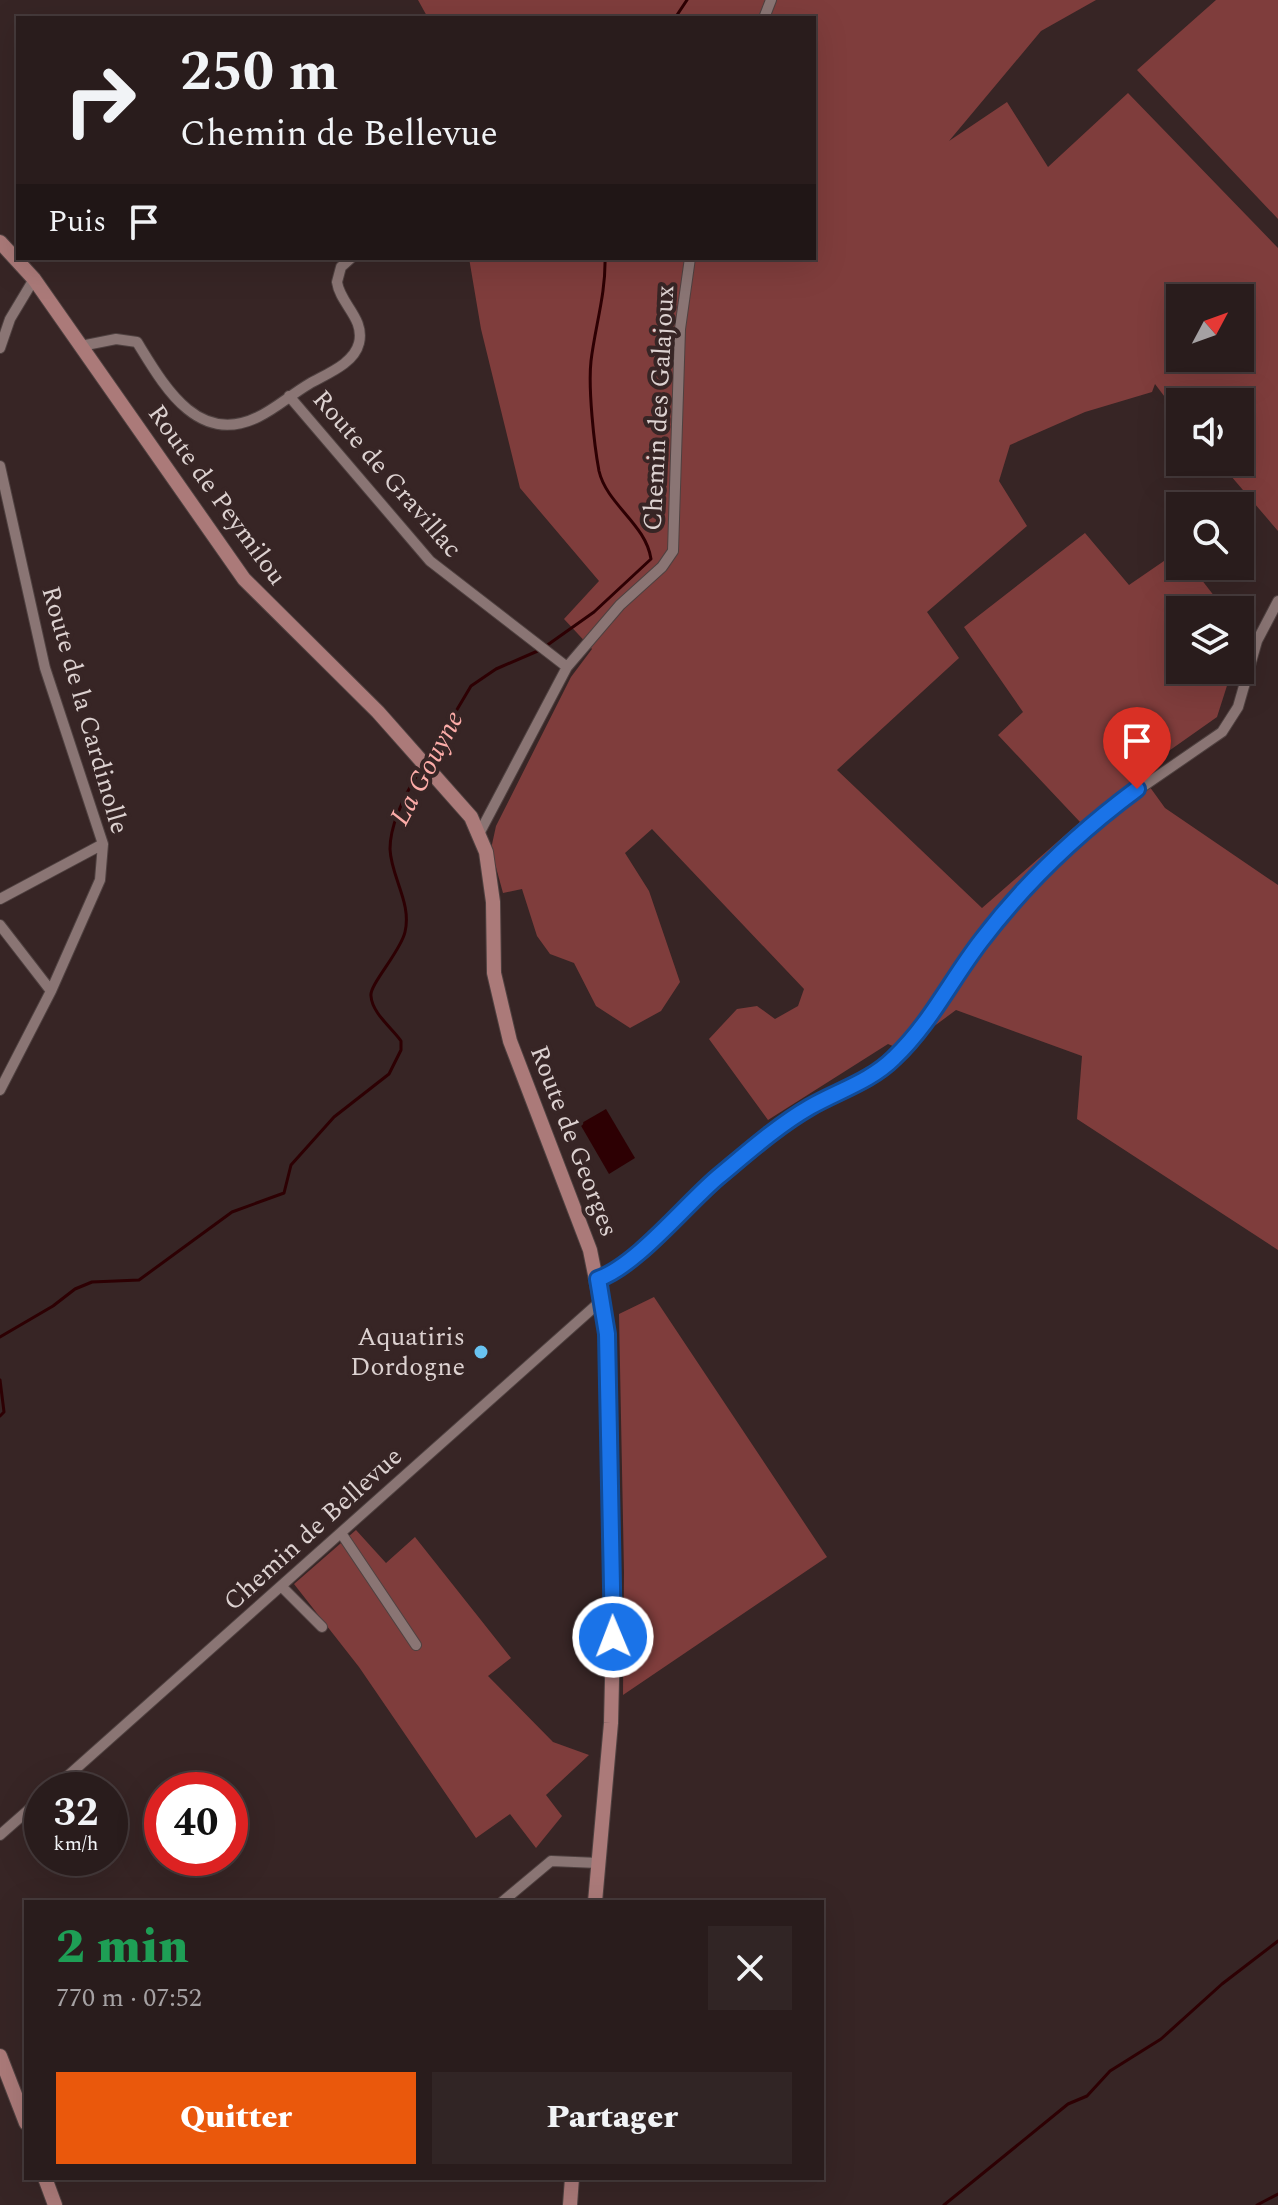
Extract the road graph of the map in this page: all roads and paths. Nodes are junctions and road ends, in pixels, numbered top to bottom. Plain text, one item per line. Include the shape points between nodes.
1 (0, 242) edge
2 (16, 259) edge
3 (17, 260) edge
4 (349, 260) edge
5 (690, 260) edge
6 (34, 279) junction
7 (81, 346) junction
8 (0, 348) edge
9 (289, 396) junction
10 (0, 472) edge
11 (1278, 601) edge
12 (567, 667) junction
13 (418, 757) joint
14 (480, 832) junction
15 (103, 844) junction
16 (0, 899) edge
17 (0, 925) edge
18 (51, 991) junction
19 (0, 1090) edge
20 (598, 1279) junction
21 (602, 1300) junction
22 (341, 1533) junction
23 (281, 1586) junction
24 (322, 1627) dead end
25 (416, 1645) dead end
26 (72, 1772) edge
27 (24, 1814) edge
28 (0, 1835) edge
29 (598, 1863) junction
30 (504, 1900) edge
31 (595, 1900) edge
32 (0, 2056) edge
33 (24, 2118) edge
34 (46, 2180) edge
35 (572, 2180) edge
36 (55, 2205) edge
37 (570, 2205) edge

1 - 2 street, Route de Peymilou
3 - 6 street, Route de Peymilou
4 - 9 street via 337,282 357,320 358,349
5 - 12 street, Chemin des Galajoux via 680,329 673,551
6 - 7 street, Route de Peymilou
6 - 8 street
7 - 9 street via 116,339 137,342 176,402 220,423 257,418
7 - 13 street, Route de Peymilou via 244,579
9 - 12 street, Route de Gravillac via 430,561
10 - 15 street, Route de la Cardinolle via 45,668
11 - 20 street via 1257,641 1238,707 1222,732 1099,817 1047,867 981,941 895,1058 778,1130 714,1180 619,1270
12 - 14 street, Chemin des Galajoux
13 - 14 street, Route de Georges
14 - 20 street, Route de Georges via 493,902 494,973 510,1041 573,1199
15 - 16 street
15 - 18 street, Route de la Cardinolle via 100,880
17 - 18 street
18 - 19 street, Route de la Cardinolle
20 - 21 street, Route de Georges
21 - 22 street, Chemin de Bellevue
21 - 29 street, Route de Georges via 612,1482 613,1637
22 - 23 street, Chemin de Bellevue
22 - 25 street
23 - 24 street
23 - 26 street, Chemin de Bellevue
27 - 28 street
29 - 30 street via 551,1861
29 - 31 street, Route de Georges
32 - 33 street
34 - 36 street
35 - 37 street

